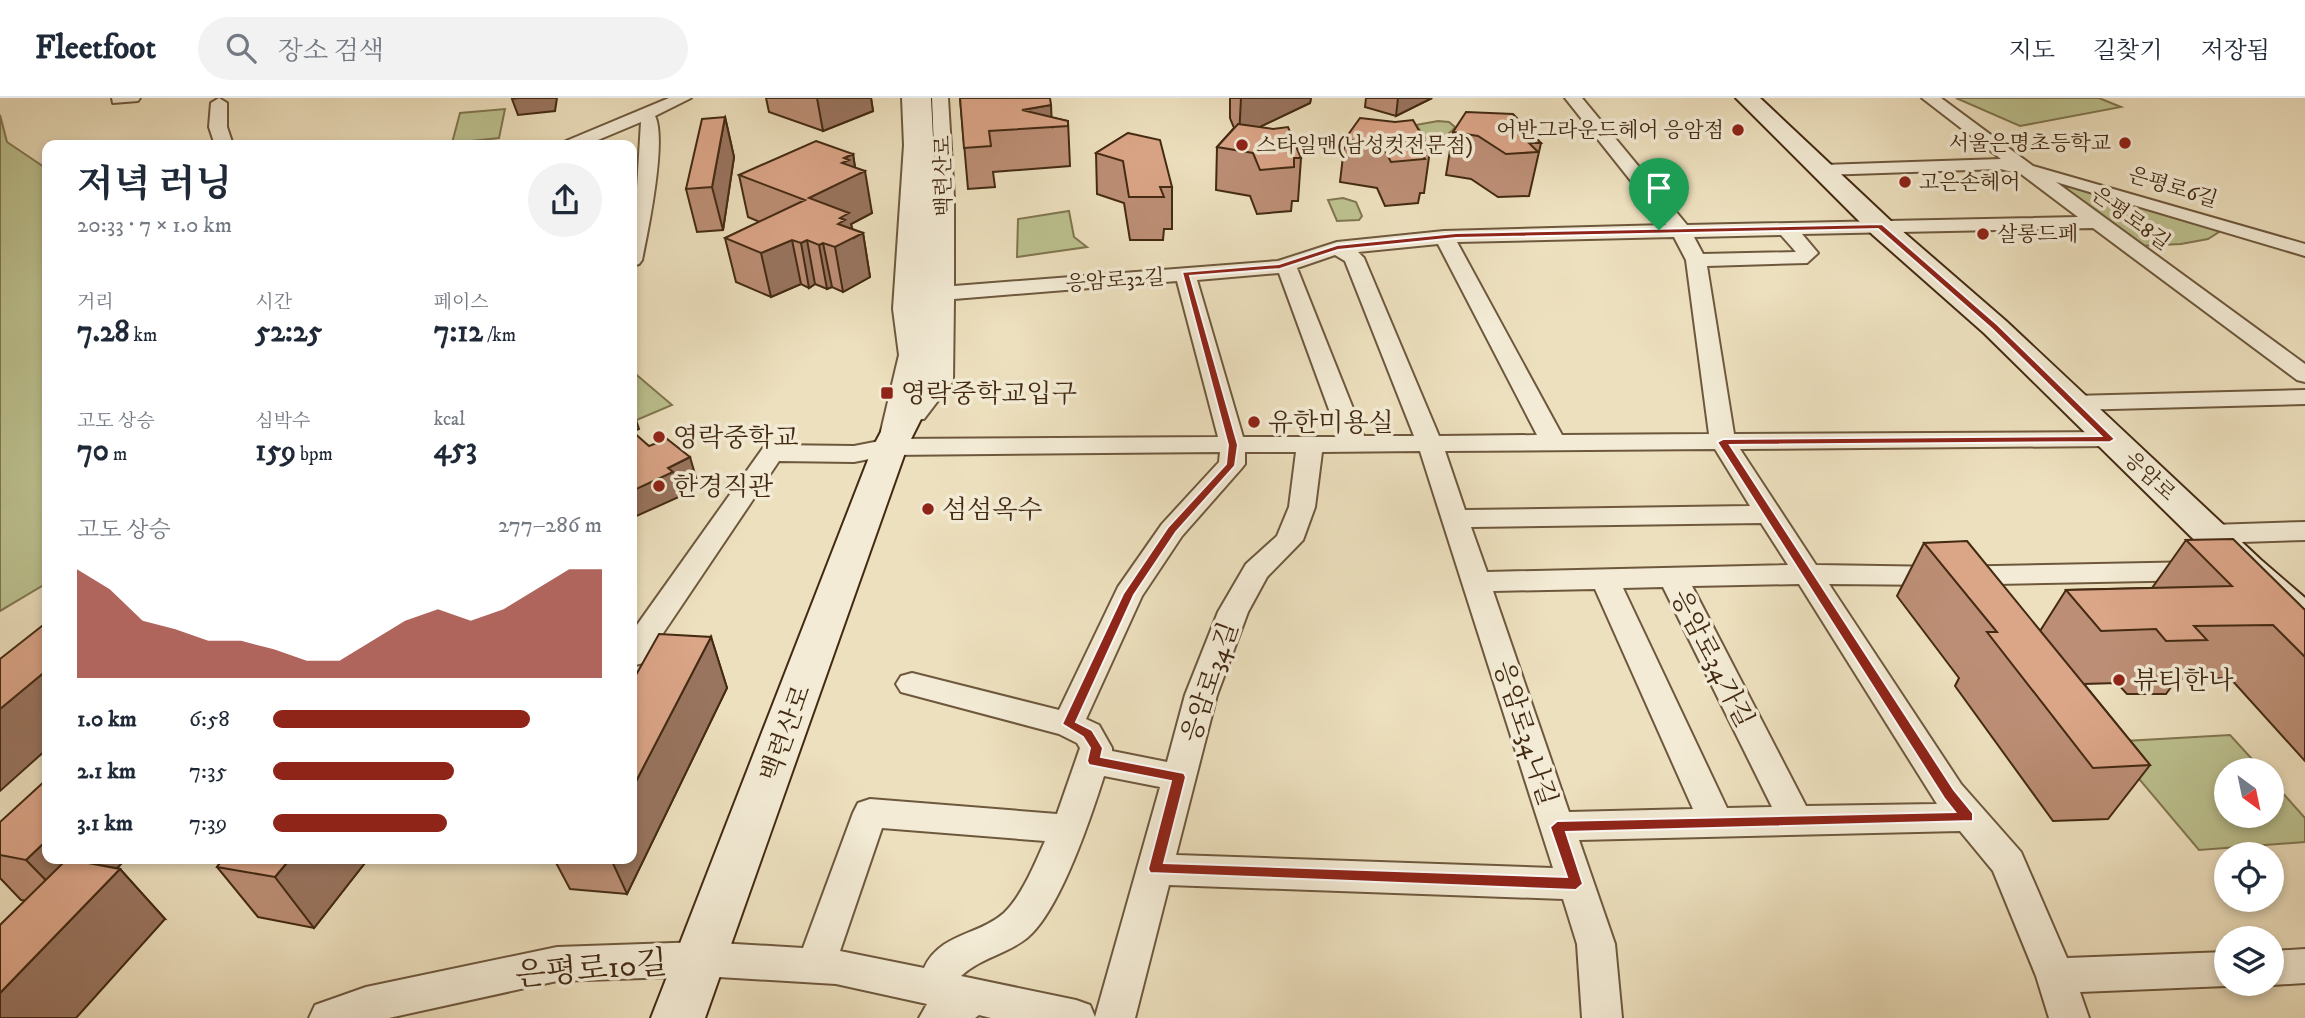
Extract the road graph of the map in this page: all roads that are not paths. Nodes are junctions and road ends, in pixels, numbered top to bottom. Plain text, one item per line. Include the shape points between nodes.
1 (684, 98) edge
2 (910, 98) edge
3 (939, 98) edge
4 (1573, 98) edge
5 (1747, 98) edge
6 (1930, 98) edge
7 (219, 103) dead end
8 (645, 114) junction
9 (222, 140) edge
10 (584, 140) edge
11 (1823, 170) junction
12 (2028, 171) junction
13 (2097, 222) junction
14 (1880, 226) junction
15 (1786, 228) junction
16 (1681, 231) junction
17 (637, 234) edge
18 (1444, 237) junction
19 (1337, 248) junction
20 (2305, 250) edge
21 (1696, 260) junction
22 (1286, 265) junction
23 (1185, 274) junction
24 (943, 293) junction
25 (2305, 375) edge
26 (2305, 397) edge
27 (2072, 403) junction
28 (2110, 439) junction
29 (1723, 442) junction
30 (1430, 443) junction
31 (1554, 443) junction
32 (1310, 444) junction
33 (1354, 444) junction
34 (1233, 445) junction
35 (890, 447) junction
36 (1769, 514) junction
37 (1455, 519) junction
38 (2305, 531) edge
39 (2211, 534) junction
40 (2246, 569) junction
41 (1808, 574) junction
42 (1673, 578) junction
43 (1605, 579) junction
44 (1475, 582) junction
45 (2305, 620) edge
46 (637, 648) edge
47 (912, 684) dead end
48 (1069, 724) junction
49 (1093, 761) junction
50 (1179, 777) junction
51 (1968, 817) junction
52 (1796, 821) junction
53 (1717, 823) junction
54 (1557, 827) junction
55 (1068, 829) junction
56 (1155, 869) junction
57 (1576, 884) junction
58 (702, 959) junction
59 (816, 966) junction
60 (2305, 966) edge
61 (2284, 967) edge
62 (2214, 969) edge
63 (2055, 976) junction
64 (937, 1003) edge
65 (330, 1018) edge
66 (678, 1018) edge
67 (1076, 1018) edge
68 (1115, 1018) edge
69 (1602, 1018) edge
70 (2069, 1018) edge

1 - 8 street
2 - 35 street, 백련산로 via 914,145 904,309 910,355
3 - 24 street, 백련산로 via 945,194
3 - 35 main road, 백련산로 via 929,371
4 - 16 street
5 - 11 main road, 응암로
6 - 12 street, 은평로8길
7 - 9 street
8 - 10 street
8 - 17 street via 650,128
11 - 12 street, 은평로6길 via 2000,164
11 - 14 main road, 응암로
12 - 13 street, 은평로8길
12 - 20 street, 은평로6길
13 - 14 street, 응암로32길
13 - 25 street, 은평로8길
14 - 15 street, 응암로32길
14 - 27 main road, 응암로 via 1995,327
15 - 16 street, 응암로32길
15 - 21 street via 1808,253 1800,259
16 - 18 street, 응암로32길
16 - 21 street
18 - 19 street, 응암로32길
18 - 31 street
19 - 22 street, 응암로32길
19 - 30 street via 1354,258
21 - 29 street
22 - 23 street, 응암로32길
22 - 33 street
23 - 24 street, 응암로32길
23 - 34 street
24 - 35 street, 백련산로 via 941,381
26 - 27 street
27 - 28 main road, 응암로
28 - 29 street
28 - 39 main road, 응암로
29 - 31 street
29 - 36 street
30 - 31 street
30 - 33 street
30 - 37 street, 응암로34나길
32 - 33 street
32 - 34 street
32 - 50 street, 응암로34길 via 1302,507 1289,540 1256,571 1233,612 1200,695
34 - 35 street
34 - 48 street via 1231,464 1172,530 1128,594
35 - 46 street via 854,454 772,453
35 - 58 main road, 백련산로
36 - 37 street
36 - 41 street
37 - 44 street, 응암로34나길
38 - 39 street
39 - 40 main road, 응암로
40 - 41 street via 1944,576
40 - 45 main road, 응암로
41 - 42 street, 응암로34가길
41 - 51 street
42 - 43 street
42 - 52 street, 응암로34가길
43 - 44 street
43 - 53 street
44 - 54 street, 응암로34나길
47 - 48 street
48 - 49 street via 1088,734 1096,748
49 - 50 street
49 - 55 street
50 - 56 street, 응암로34길
51 - 52 street
51 - 63 street via 2008,863
52 - 53 street
53 - 54 street
54 - 57 street, 응암로34나길
55 - 59 street via 870,813
55 - 64 street via 1032,906 1017,925 948,962
56 - 57 street
56 - 68 street, 응암로34길
57 - 69 street, 응암로34나길 via 1596,944
58 - 59 street, 은평로10길
58 - 65 street, 은평로10길 via 557,964 366,1005
58 - 66 main road, 백련산로
59 - 64 street, 은평로10길 via 836,967
60 - 61 street
62 - 63 street
63 - 70 street
64 - 67 street via 975,997

